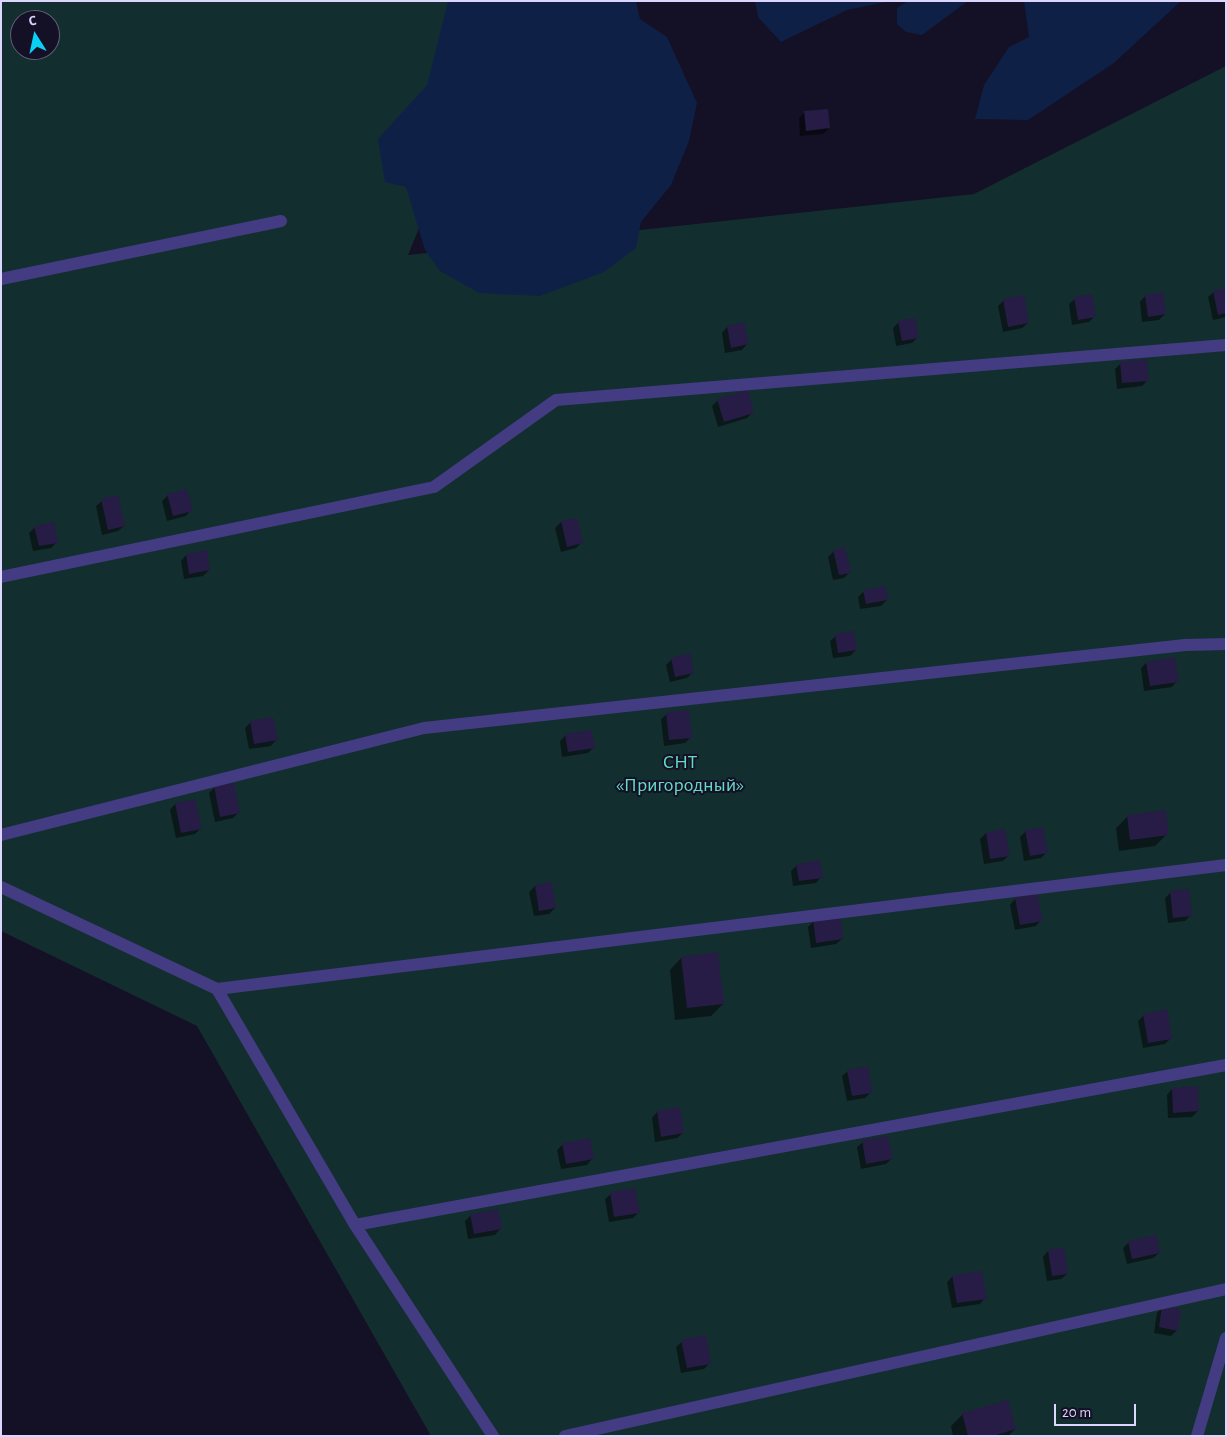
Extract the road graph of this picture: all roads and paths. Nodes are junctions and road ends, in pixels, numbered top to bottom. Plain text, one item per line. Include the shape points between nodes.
1 (281, 221) dead end
2 (1, 279) edge
3 (1226, 345) edge
4 (1, 577) edge
5 (1226, 644) edge
6 (1, 835) edge
7 (1226, 864) edge
8 (1, 887) edge
9 (217, 989) junction
10 (1226, 1065) edge
11 (355, 1225) junction
12 (1226, 1289) edge
13 (1226, 1338) edge
14 (494, 1436) edge
15 (565, 1436) edge
16 (1197, 1436) edge

1 - 2 street
3 - 4 street via 556,400 434,487
5 - 6 street via 1185,645 424,728
7 - 9 street
8 - 9 street
9 - 11 street
10 - 11 street
11 - 14 street
12 - 15 street
13 - 16 street

